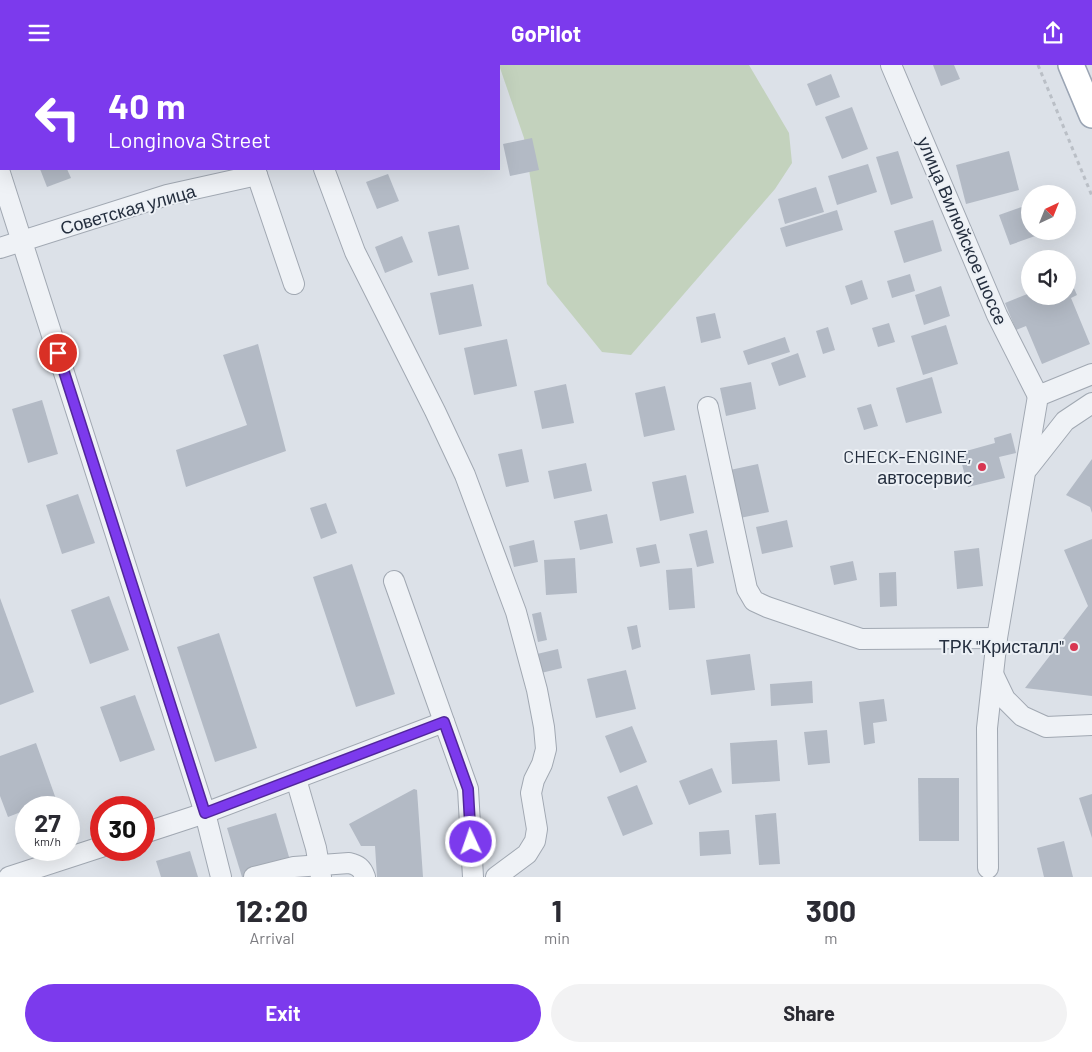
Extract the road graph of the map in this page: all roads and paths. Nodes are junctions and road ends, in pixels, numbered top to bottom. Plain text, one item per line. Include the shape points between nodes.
1 (890, 65) edge
2 (1038, 65) edge
3 (1071, 65) edge
4 (1092, 115) edge
5 (324, 170) edge
6 (256, 172) edge
7 (0, 173) edge
8 (1092, 196) edge
9 (22, 242) junction
10 (0, 248) edge
11 (294, 284) dead end
12 (1092, 375) edge
13 (1038, 396) junction
14 (1092, 403) edge
15 (708, 407) dead end
16 (1024, 472) junction
17 (394, 581) dead end
18 (996, 638) junction
19 (992, 674) junction
20 (444, 722) junction
21 (1092, 725) edge
22 (296, 779) junction
23 (205, 813) junction
24 (155, 829) edge
25 (90, 851) edge
26 (0, 861) edge
27 (988, 868) dead end
28 (320, 871) edge
29 (8, 877) edge
30 (221, 877) edge
31 (254, 877) edge
32 (365, 877) edge
33 (473, 877) edge
34 (496, 877) edge

1 - 13 street, улица Вилюйское шоссе via 997,315
2 - 8 path
3 - 4 main road
5 - 34 street via 355,252 464,475 516,611 535,681 546,749 531,793 537,829 535,841 527,854
6 - 9 street, Советская улица via 167,195
6 - 11 street
7 - 9 street
9 - 10 street, Советская улица
9 - 23 street
12 - 13 street
13 - 16 street
14 - 16 street via 1065,421
15 - 18 street via 747,589 754,601 861,639
16 - 18 street
17 - 20 street
18 - 19 street
19 - 21 street via 1005,699 1022,716 1046,727
19 - 27 street via 986,728
20 - 22 street
20 - 33 street via 468,789
22 - 23 street
22 - 28 street
23 - 24 street
23 - 30 street
25 - 29 street
26 - 29 street
28 - 31 street via 294,867
28 - 32 street via 349,863 357,865

